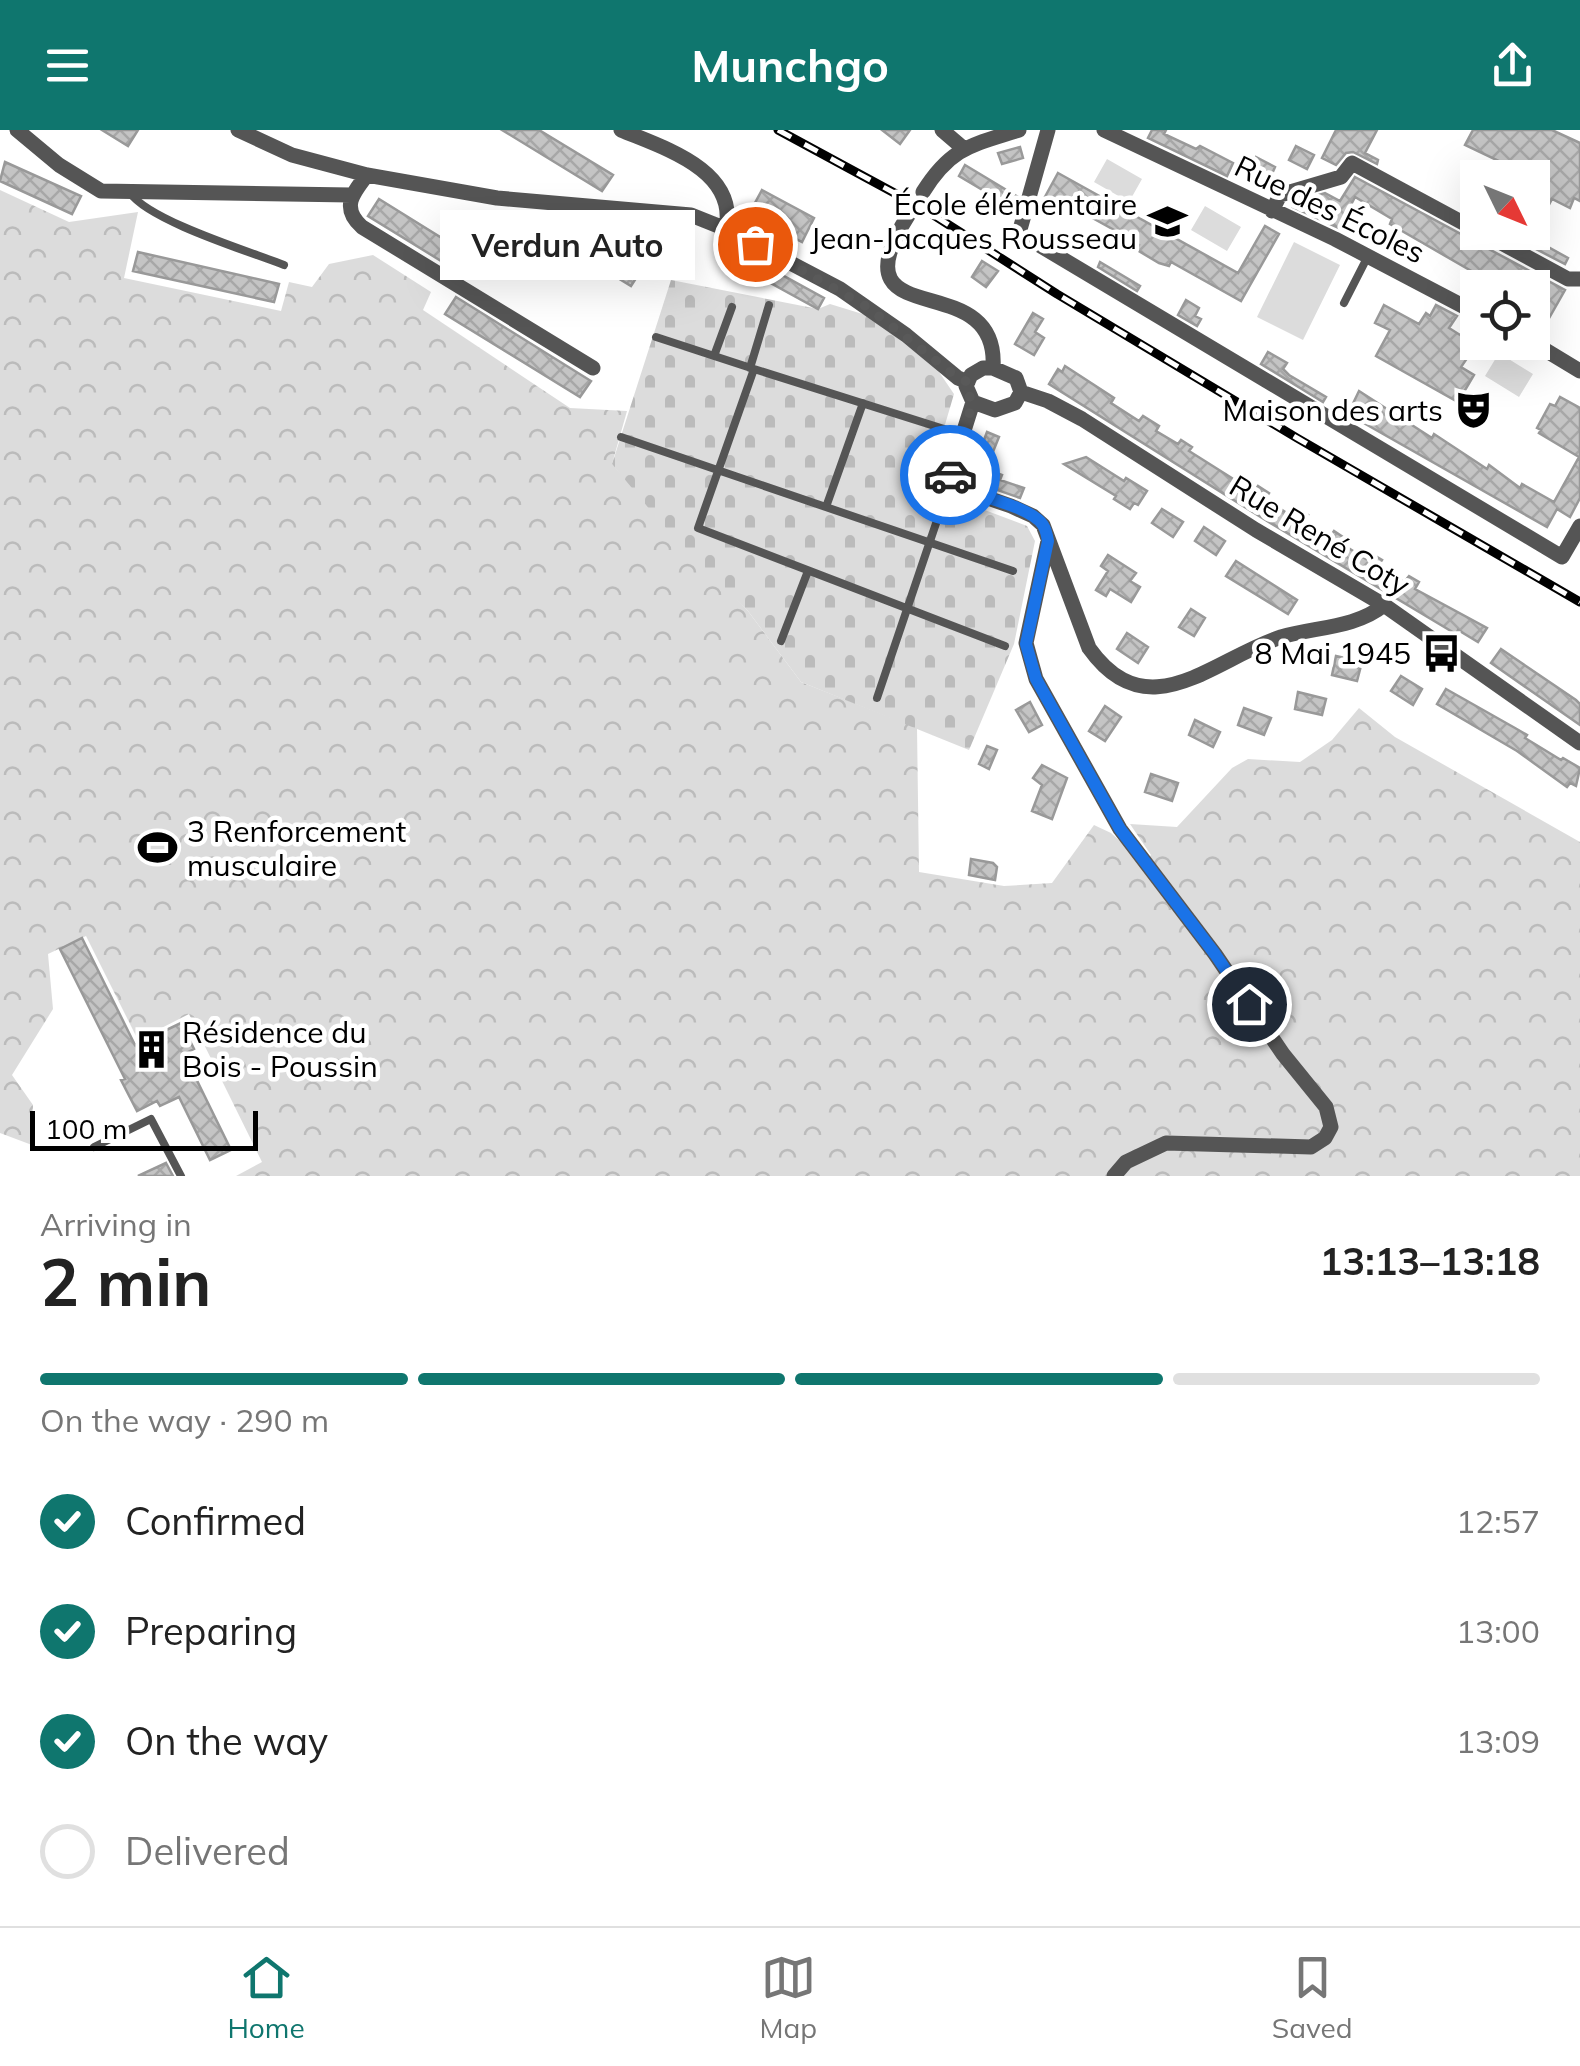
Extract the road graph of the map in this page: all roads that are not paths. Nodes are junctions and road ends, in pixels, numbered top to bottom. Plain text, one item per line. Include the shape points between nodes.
1 (17, 130) edge
2 (238, 130) edge
3 (621, 130) edge
4 (942, 130) edge
5 (1020, 130) edge
6 (1048, 130) edge
7 (1104, 130) edge
8 (964, 148) junction
9 (367, 175) junction
10 (127, 190) junction
11 (923, 192) dead end
12 (351, 195) junction
13 (1272, 211) junction
14 (909, 214) dead end
15 (1460, 222) edge
16 (726, 229) junction
17 (1513, 250) edge
18 (1368, 256) junction
19 (284, 265) dead end
20 (1580, 279) edge
21 (1344, 304) dead end
22 (770, 305) dead end
23 (1460, 305) edge
24 (732, 307) dead end
25 (656, 336) dead end
26 (1550, 350) edge
27 (714, 356) junction
28 (1576, 362) edge
29 (593, 368) dead end
30 (752, 368) junction
31 (993, 368) junction
32 (968, 382) junction
33 (1021, 392) junction
34 (973, 402) junction
35 (863, 403) junction
36 (963, 435) junction
37 (621, 437) dead end
38 (718, 470) junction
39 (951, 479) junction
40 (826, 507) junction
41 (1580, 526) edge
42 (1048, 541) junction
43 (930, 542) junction
44 (808, 571) junction
45 (1013, 571) dead end
46 (1384, 604) junction
47 (907, 609) junction
48 (782, 641) dead end
49 (1004, 646) dead end
50 (877, 698) dead end
51 (1580, 743) edge
52 (94, 1147) dead end
53 (181, 1176) edge
54 (1114, 1176) edge

1 - 10 street via 101,191
2 - 9 street via 292,155
3 - 16 street via 714,178 729,210
4 - 8 street
5 - 8 street
6 - 41 street via 1019,232 1562,557
7 - 13 street, Rue des Écoles
8 - 11 street
9 - 12 street
9 - 16 street via 497,198 691,216
10 - 12 street
10 - 19 lane via 152,211
12 - 29 street via 350,217 362,228
13 - 15 street via 1280,195 1341,177 1352,163
13 - 18 street, Rue des Écoles
14 - 31 street via 888,253 886,272 900,291 972,316 994,346
16 - 32 street via 840,289
17 - 20 street
18 - 21 lane
18 - 23 street, Rue des Écoles
22 - 30 lane
24 - 27 lane
25 - 27 lane
26 - 28 street
27 - 30 lane
30 - 35 lane
30 - 38 lane
31 - 32 street via 977,370
31 - 33 street via 1016,378
32 - 34 street
33 - 34 street via 1015,403 995,410
33 - 46 street, Rue René Coty via 1082,419
34 - 36 street
35 - 36 lane
35 - 40 lane
36 - 39 street
37 - 38 lane
38 - 40 lane
38 - 44 lane via 698,528
39 - 42 street via 958,488 1033,516
39 - 43 lane
40 - 43 lane
42 - 46 street via 1095,656 1120,679 1156,688 1203,675 1270,641 1363,619
42 - 54 street via 1026,644 1036,679 1120,829 1326,1107 1331,1126 1311,1147 1166,1143 1126,1162
43 - 45 lane
43 - 47 lane
44 - 47 lane
44 - 48 lane
46 - 51 street, Rue René Coty
47 - 49 lane
47 - 50 lane
52 - 53 lane via 151,1119

